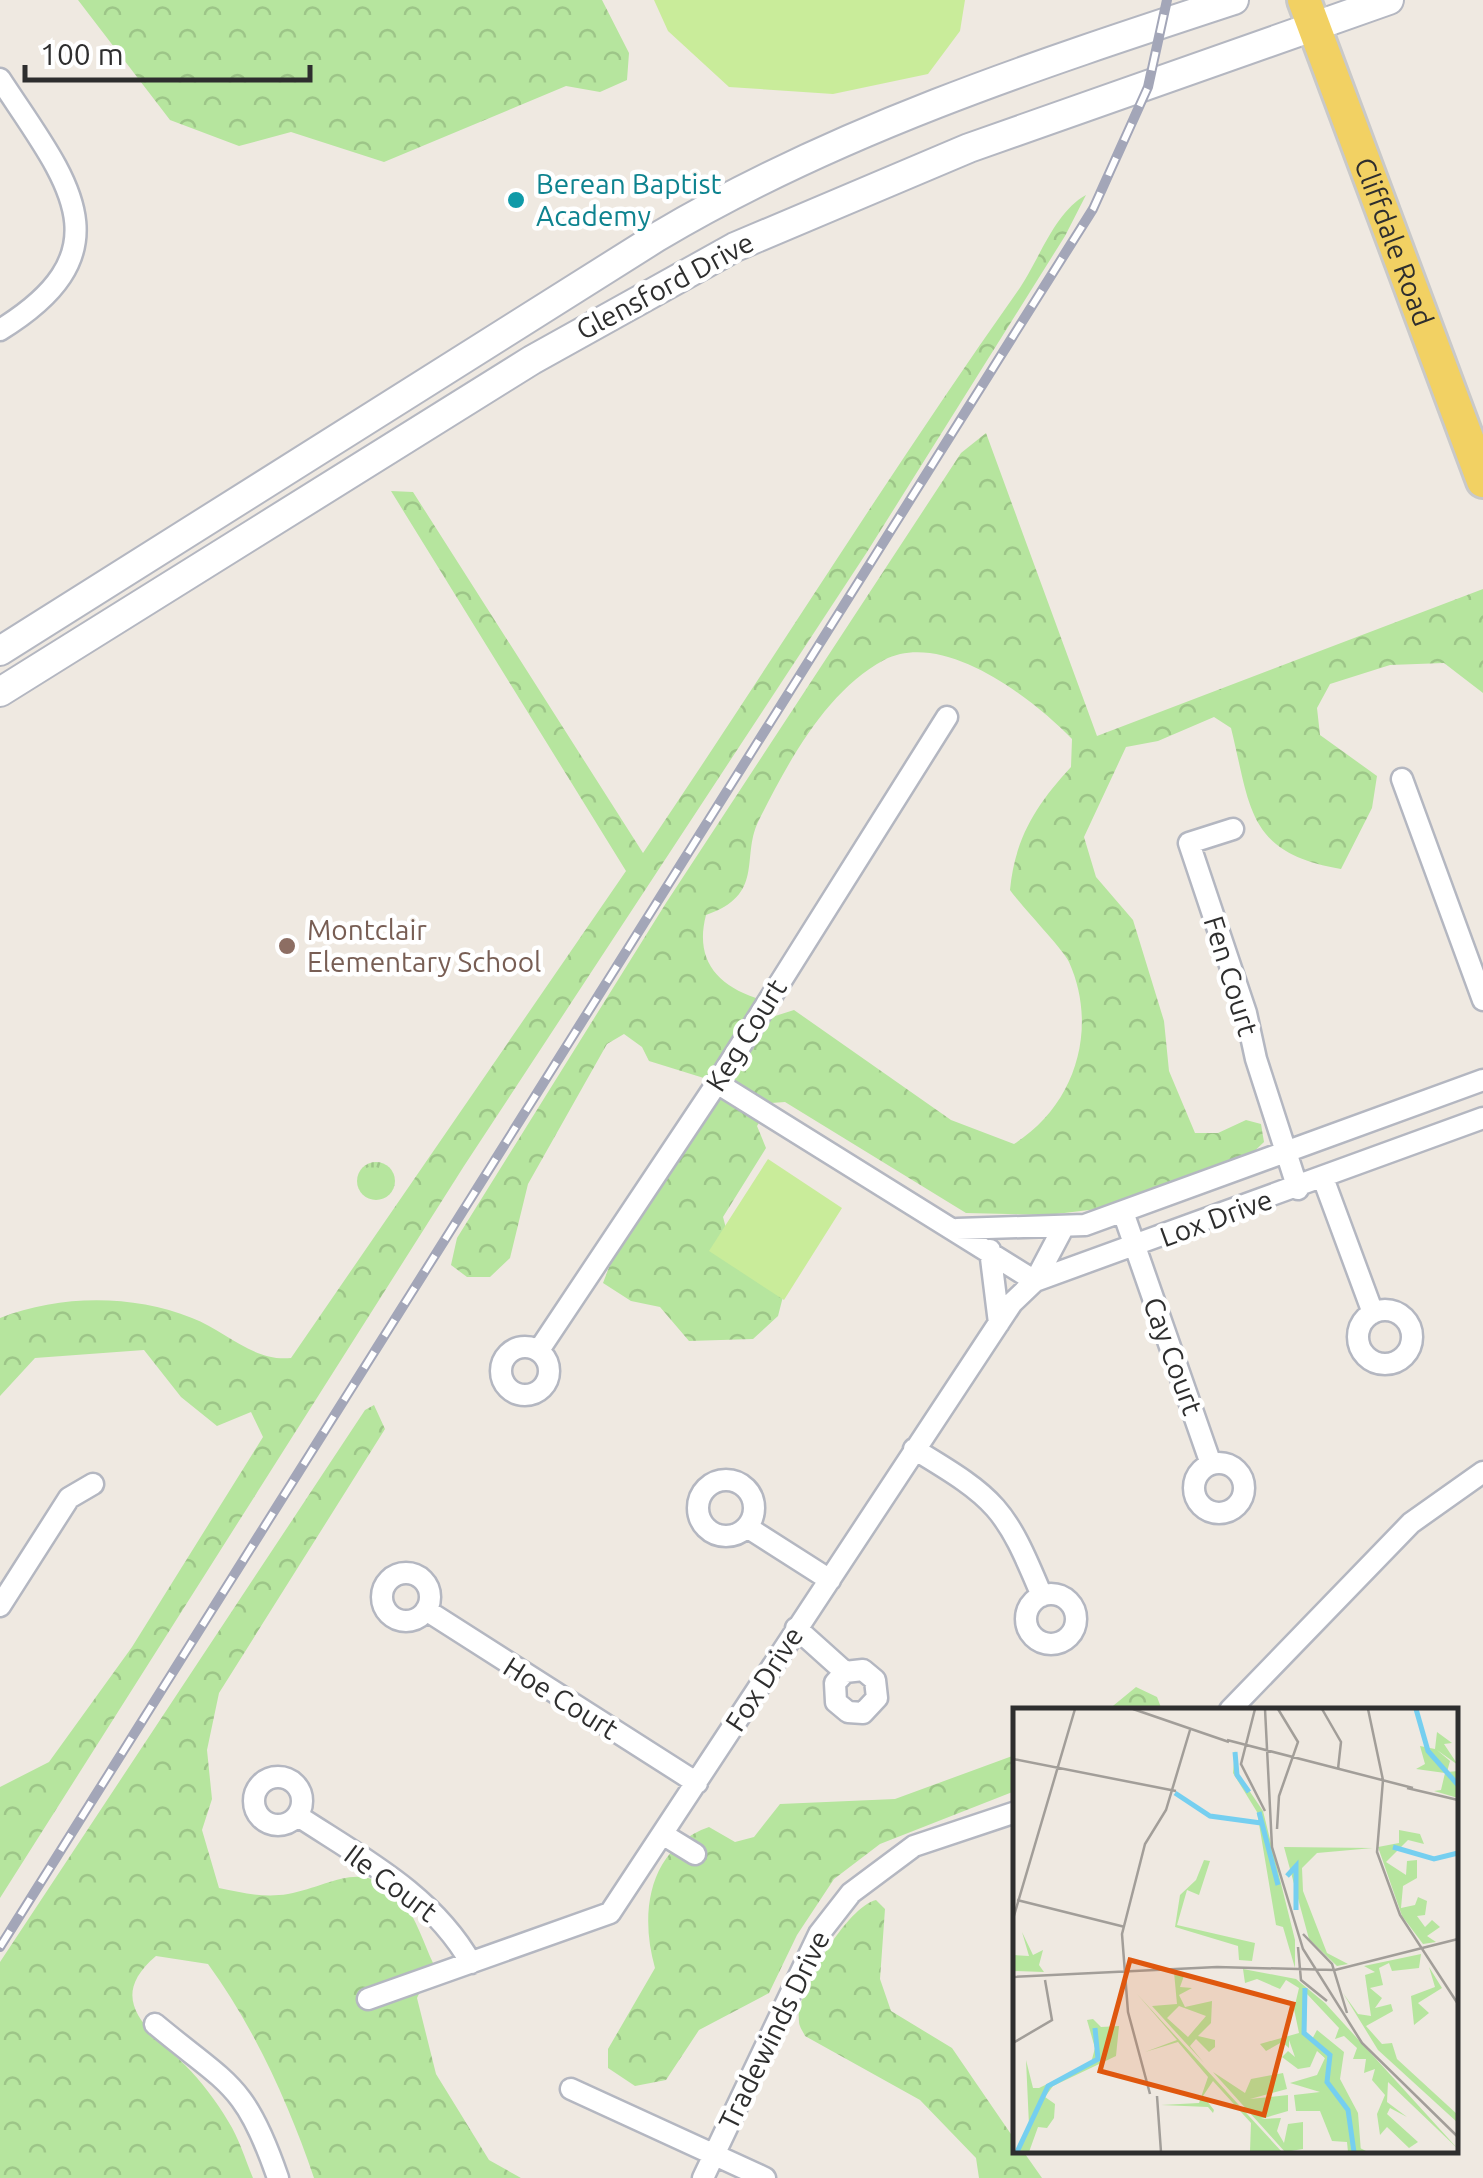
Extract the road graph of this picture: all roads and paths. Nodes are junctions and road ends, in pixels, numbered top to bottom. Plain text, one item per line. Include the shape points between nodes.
1 (1234, 0) edge
2 (1390, 0) edge
3 (1309, 14) edge
4 (0, 78) edge
5 (0, 330) edge
6 (1483, 482) edge
7 (0, 651) edge
8 (0, 692) edge
9 (948, 716) dead end
10 (1402, 778) dead end
11 (1233, 829) dead end
12 (1475, 956) edge
13 (1483, 1000) edge
14 (1483, 1080) edge
15 (716, 1083) junction
16 (1483, 1118) edge
17 (1285, 1154) junction
18 (1323, 1178) junction
19 (1298, 1189) junction
20 (1122, 1212) junction
21 (1063, 1228) junction
22 (956, 1229) junction
23 (1134, 1248) junction
24 (990, 1250) junction
25 (1035, 1281) junction
26 (1373, 1313) dead end
27 (999, 1323) junction
28 (539, 1350) dead end
29 (914, 1449) junction
30 (1211, 1464) dead end
31 (1483, 1472) edge
32 (93, 1484) dead end
33 (746, 1527) dead end
34 (830, 1580) junction
35 (1042, 1596) dead end
36 (0, 1606) edge
37 (426, 1610) dead end
38 (796, 1628) junction
39 (845, 1672) dead end
40 (1232, 1708) edge
41 (697, 1783) junction
42 (1013, 1813) edge
43 (298, 1816) dead end
44 (664, 1835) junction
45 (695, 1854) dead end
46 (471, 1962) junction
47 (368, 1998) dead end
48 (155, 2024) dead end
49 (571, 2090) dead end
50 (714, 2153) junction
51 (278, 2178) edge
52 (703, 2178) edge
53 (765, 2178) edge

1 - 7 main road, Glensford Drive via 902,116 754,181
2 - 3 main road, Glensford Drive
3 - 6 main road, Cliffdale Road
3 - 8 main road, Glensford Drive via 735,247 515,370
4 - 5 street via 63,176 76,226 73,252 48,298
9 - 15 street, Keg Court
10 - 12 street
11 - 17 street, Fen Court via 1189,843
12 - 13 street
14 - 17 street, Lox Drive
15 - 22 street
15 - 28 street, Keg Court
16 - 18 street, Lox Drive
17 - 19 street
17 - 20 street, Lox Drive
18 - 19 street, Lox Drive
18 - 26 street
19 - 23 street, Lox Drive
20 - 21 street, Lox Drive
20 - 23 street, Cay Court
21 - 22 street, Lox Drive
21 - 25 street, Fox Drive
22 - 24 street
23 - 25 street, Lox Drive
23 - 30 street, Cay Court
24 - 25 street
24 - 27 street
25 - 27 street, Fox Drive
27 - 29 street, Fox Drive
29 - 34 street, Fox Drive
29 - 35 street via 1004,1512
31 - 40 street via 1411,1523
32 - 36 street via 69,1498
33 - 34 street
34 - 38 street, Fox Drive
37 - 41 street, Hoe Court
38 - 39 street
38 - 41 street, Fox Drive
41 - 44 street, Fox Drive
42 - 50 street, Tradewinds Drive via 914,1846 851,1893 819,1934
43 - 46 street, Ile Court via 421,1900
44 - 45 street
44 - 46 street, Fox Drive via 610,1913
46 - 47 street, Fox Drive
48 - 51 street via 232,2084 261,2128
49 - 50 street
50 - 52 street, Tradewinds Drive
50 - 53 street

